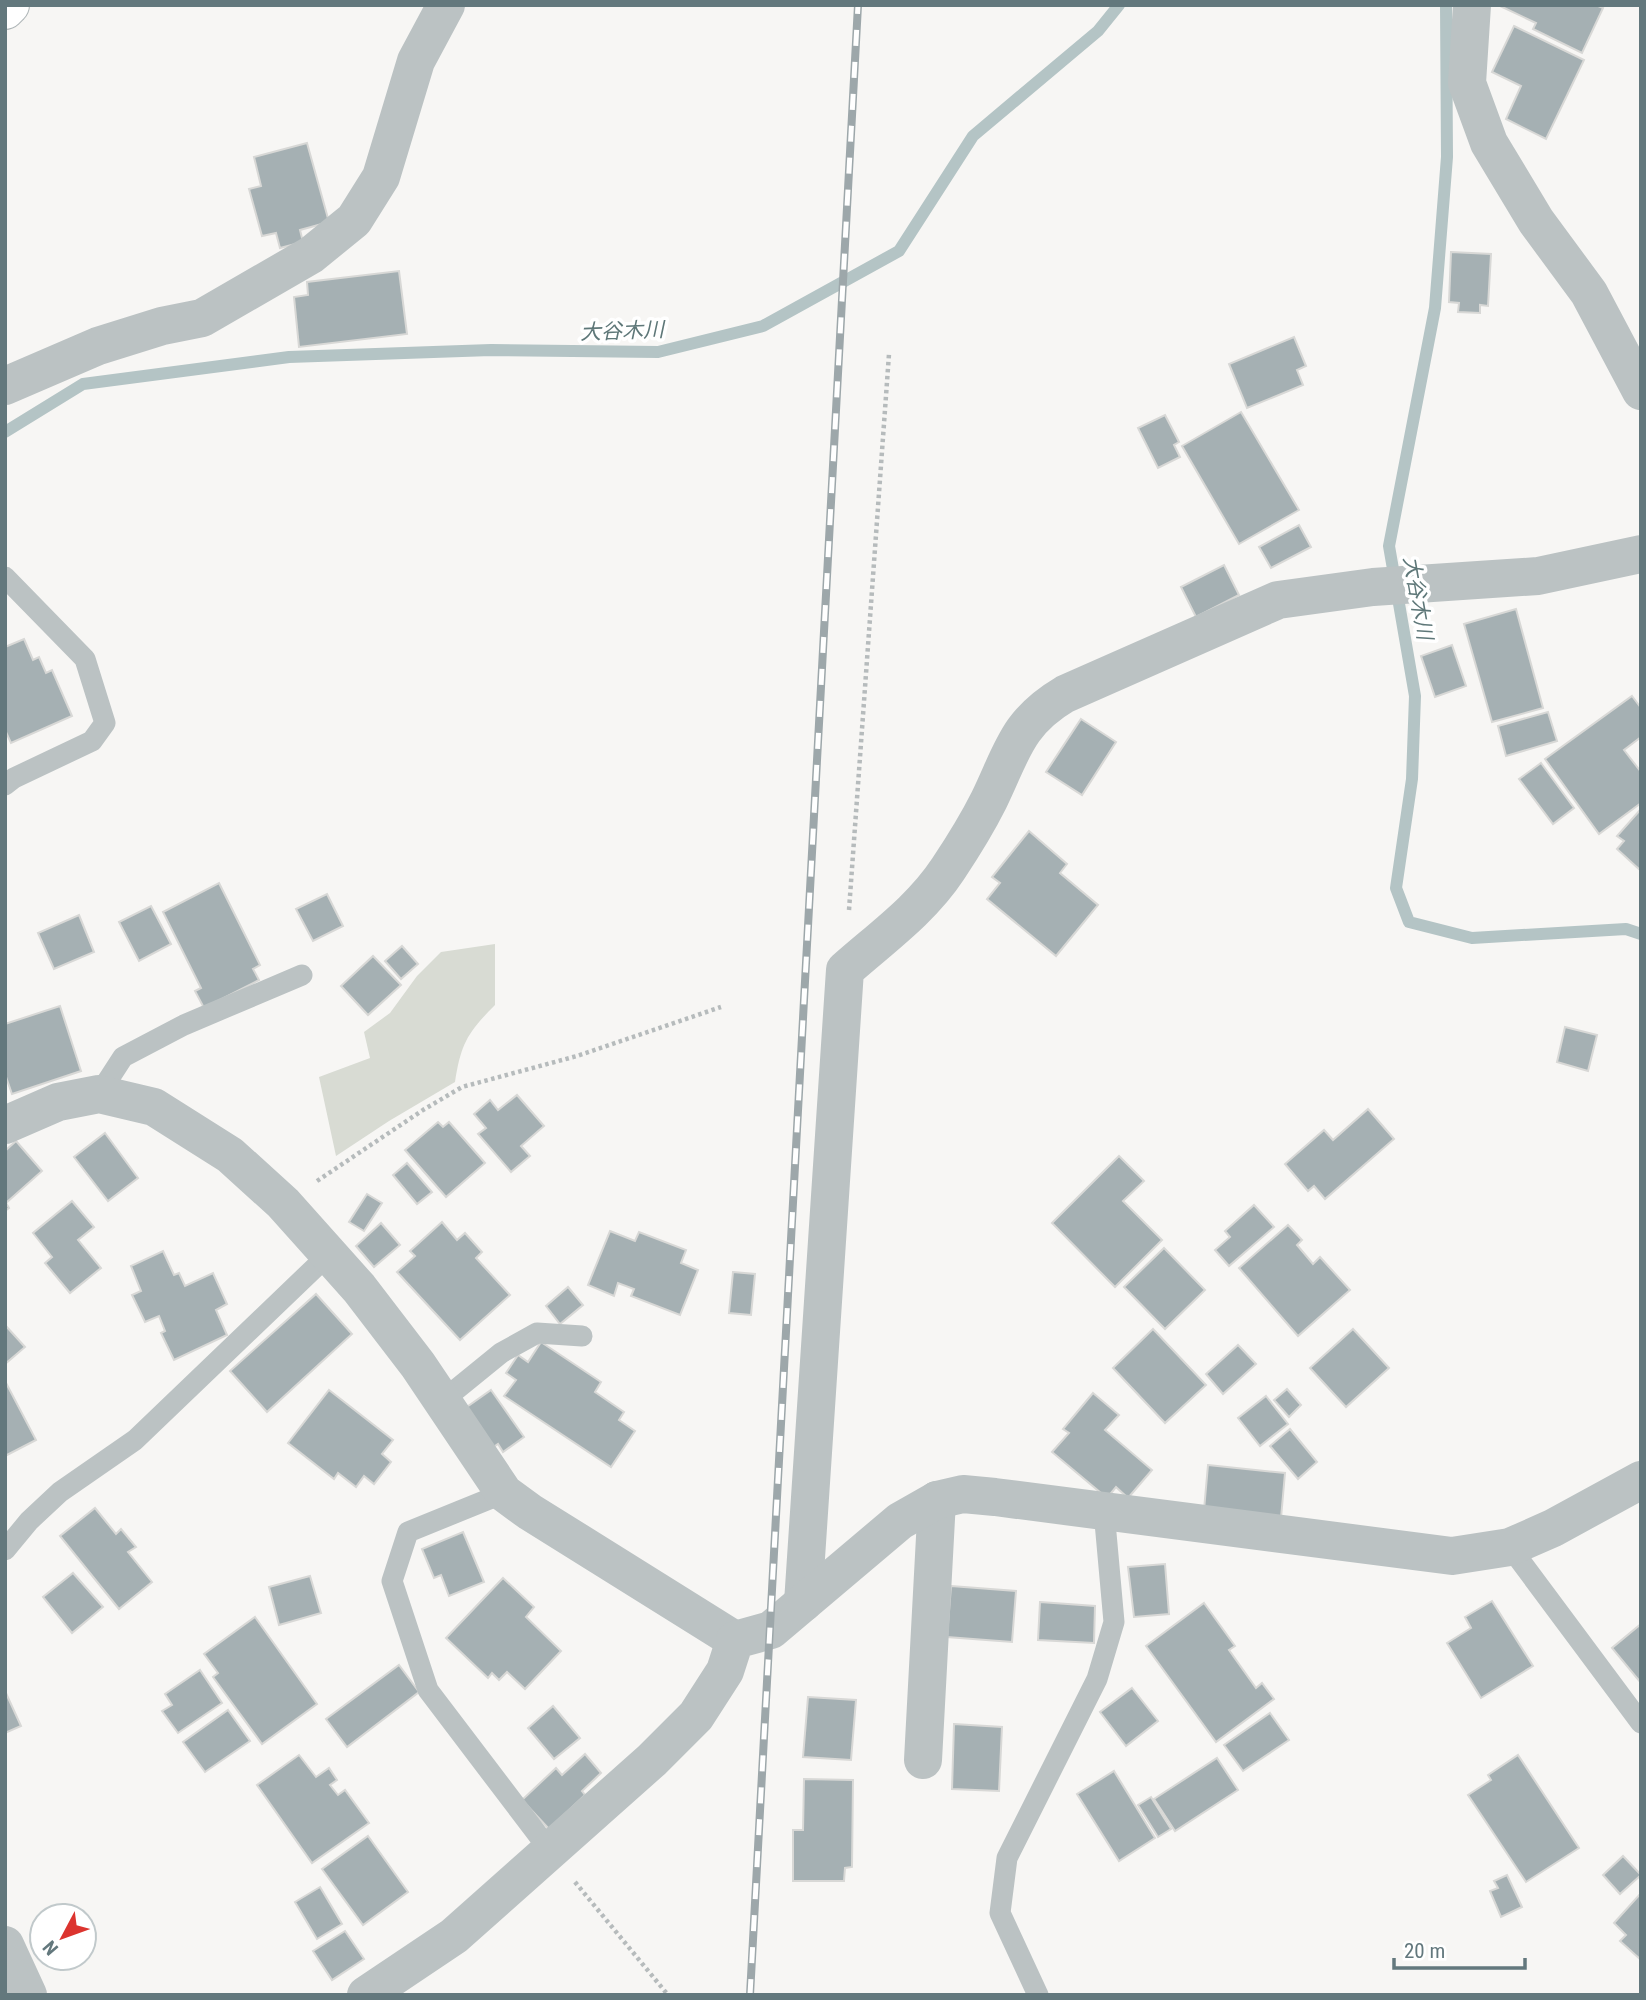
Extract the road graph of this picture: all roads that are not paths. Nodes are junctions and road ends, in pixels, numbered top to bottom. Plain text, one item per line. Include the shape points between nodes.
1 (10, 5) edge
2 (446, 5) edge
3 (1472, 5) edge
4 (5, 10) edge
5 (5, 386) edge
6 (1641, 391) edge
7 (1641, 554) edge
8 (5, 577) edge
9 (5, 785) edge
10 (302, 975) dead end
11 (99, 1094) junction
12 (5, 1125) edge
13 (328, 1255) junction
14 (582, 1336) dead end
15 (442, 1401) junction
16 (1641, 1480) edge
17 (504, 1493) junction
18 (937, 1500) junction
19 (1104, 1511) junction
20 (1510, 1548) junction
21 (5, 1550) edge
22 (803, 1603) junction
23 (735, 1640) junction
24 (1641, 1723) edge
25 (923, 1760) dead end
26 (551, 1852) junction
27 (5, 1945) edge
28 (28, 1995) edge
29 (366, 1995) edge
30 (1038, 1995) edge

1 - 4 main road
2 - 5 street via 416,61 381,177 354,219 311,255 202,318 98,346
3 - 6 street via 1467,83 1489,143 1536,221 1589,293
7 - 22 street via 1538,576 1373,587 1278,600 1065,694 1043,707 1020,734 988,802 926,900 845,970
8 - 9 lane via 85,659 106,723 92,741
10 - 11 lane via 184,1025 123,1057
11 - 12 street via 58,1102
11 - 13 street via 154,1107 230,1156 283,1203
13 - 15 street via 359,1288
13 - 21 lane via 135,1440 60,1492
14 - 15 lane via 537,1334 501,1353
15 - 17 street
16 - 20 street
17 - 23 street
17 - 26 lane via 408,1532 392,1581 428,1690
18 - 19 street via 963,1494
18 - 22 street via 900,1521
18 - 25 street
19 - 20 street via 1452,1556
19 - 30 lane via 1114,1622 1097,1679 1007,1858 1000,1913
20 - 24 lane
22 - 23 street via 771,1630
23 - 26 street via 725,1671 696,1716
26 - 29 street via 454,1936
27 - 28 street

